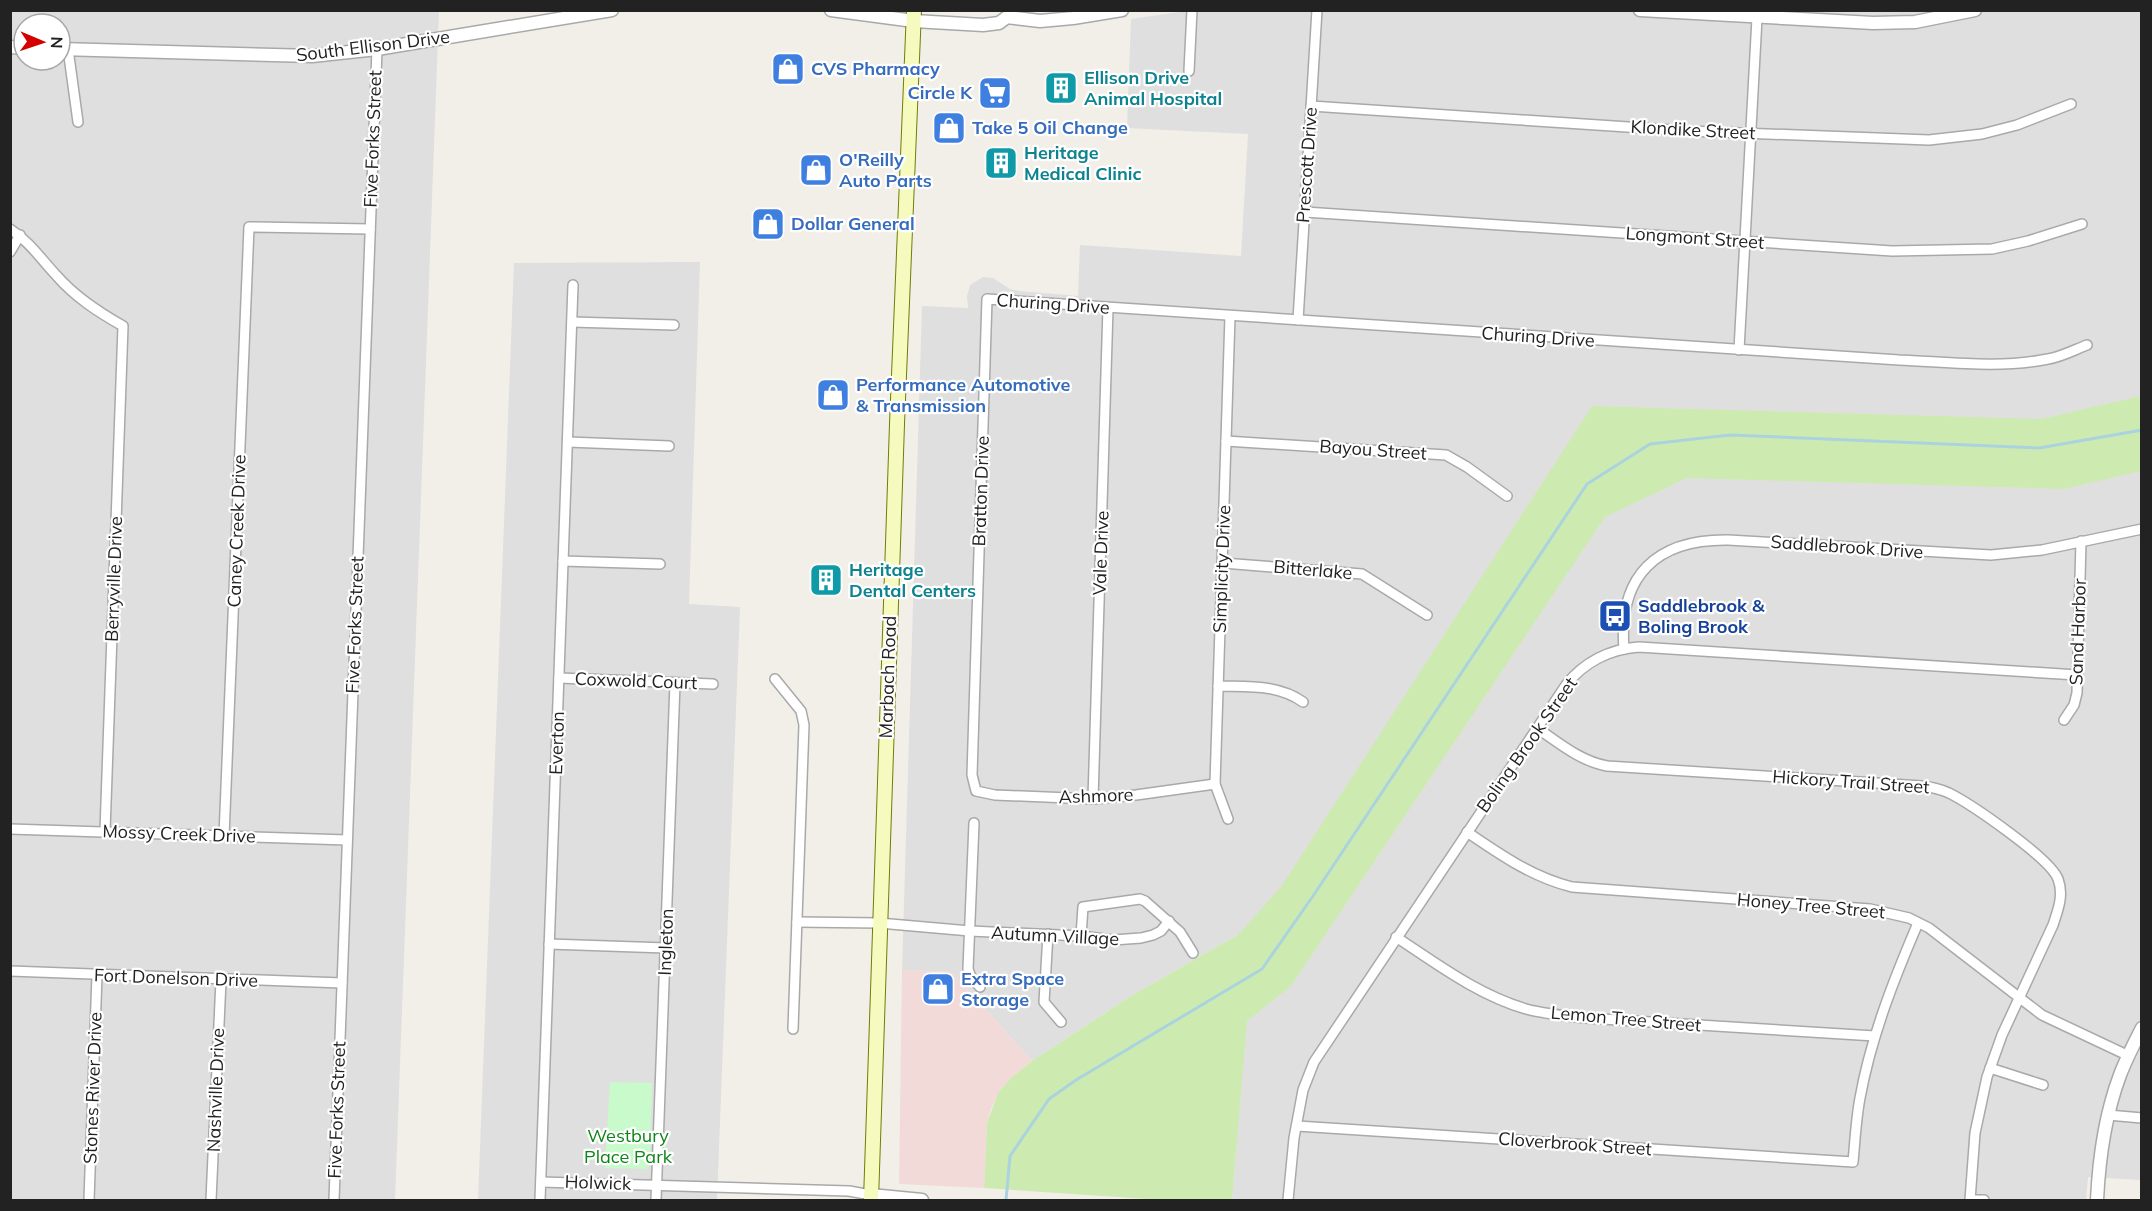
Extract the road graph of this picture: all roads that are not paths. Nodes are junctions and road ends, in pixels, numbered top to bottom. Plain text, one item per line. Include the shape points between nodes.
1 (612, 10) edge
2 (831, 10) edge
3 (968, 10) edge
4 (1122, 10) edge
5 (1192, 10) edge
6 (1317, 10) edge
7 (1640, 10) edge
8 (1975, 10) edge
9 (1005, 14) edge
10 (914, 16) edge
11 (1757, 18) junction
12 (968, 24) junction
13 (72, 49) edge
14 (377, 49) junction
15 (1189, 70) dead end
16 (68, 72) edge
17 (2071, 104) dead end
18 (1311, 106) junction
19 (78, 122) dead end
20 (1751, 133) junction
21 (1305, 212) junction
22 (2082, 224) dead end
23 (10, 229) edge
24 (370, 230) junction
25 (20, 235) junction
26 (1745, 241) junction
27 (10, 252) edge
28 (573, 285) dead end
29 (987, 299) joint
30 (1108, 308) junction
31 (1230, 316) junction
32 (1298, 320) junction
33 (572, 322) junction
34 (674, 326) dead end
35 (2087, 345) dead end
36 (1739, 350) junction
37 (1227, 441) junction
38 (568, 442) junction
39 (669, 446) dead end
40 (1507, 496) dead end
41 (2142, 529) edge
42 (2081, 542) junction
43 (563, 561) junction
44 (1223, 563) junction
45 (660, 564) dead end
46 (1426, 615) dead end
47 (1624, 649) junction
48 (2077, 675) junction
49 (559, 678) junction
50 (775, 679) dead end
51 (675, 683) junction
52 (713, 684) dead end
53 (1218, 686) junction
54 (1303, 702) dead end
55 (2064, 720) dead end
56 (1537, 728) junction
57 (1215, 784) junction
58 (976, 791) joint
59 (1093, 799) junction
60 (1228, 819) dead end
61 (974, 823) dead end
62 (10, 829) edge
63 (105, 831) junction
64 (1467, 832) junction
65 (224, 836) junction
66 (347, 840) junction
67 (1169, 921) junction
68 (797, 922) junction
69 (879, 923) junction
70 (1918, 923) junction
71 (970, 931) junction
72 (1048, 934) junction
73 (1081, 936) junction
74 (1396, 937) junction
75 (549, 944) junction
76 (666, 948) junction
77 (1192, 953) dead end
78 (10, 971) edge
79 (97, 975) junction
80 (221, 980) junction
81 (342, 983) junction
82 (980, 987) dead end
83 (2020, 997) junction
84 (1061, 1022) dead end
85 (2142, 1028) edge
86 (793, 1029) dead end
87 (1875, 1036) junction
88 (2129, 1056) junction
89 (1990, 1068) junction
90 (2043, 1085) dead end
91 (2108, 1115) junction
92 (2142, 1118) edge
93 (1298, 1126) junction
94 (541, 1182) junction
95 (657, 1185) junction
96 (871, 1198) edge
97 (89, 1200) edge
98 (211, 1200) edge
99 (334, 1200) edge
100 (540, 1200) edge
101 (656, 1200) edge
102 (922, 1200) edge
103 (1288, 1200) edge
104 (1970, 1200) edge
105 (1984, 1200) edge
106 (2097, 1200) edge

1 - 14 street, South Ellison Drive
2 - 10 street
3 - 12 street
4 - 9 street via 1040,21
5 - 15 street
6 - 18 street, Prescott Drive
7 - 11 street
8 - 11 street via 1915,22
9 - 12 street via 999,23
10 - 12 street
10 - 69 main road, Marbach Road
11 - 20 street
13 - 14 street, South Ellison Drive via 273,57
14 - 24 street, Five Forks Street
16 - 19 street
17 - 20 street, Klondike Street via 2017,125 1958,138
18 - 20 street, Klondike Street
18 - 21 street, Prescott Drive
20 - 26 street
21 - 26 street, Longmont Street
21 - 32 street, Prescott Drive
22 - 26 street, Longmont Street via 1992,249 1892,251
23 - 25 street
24 - 65 street, Caney Creek Drive via 249,227
24 - 66 street, Five Forks Street
25 - 27 street
25 - 63 street, Berryville Drive via 69,289 123,326
26 - 36 street
28 - 33 street, Everton
29 - 30 street, Churing Drive
29 - 58 street, Bratton Drive via 972,775
30 - 31 street, Churing Drive
30 - 59 street, Vale Drive
31 - 32 street, Churing Drive
31 - 37 street, Simplicity Drive
32 - 36 street, Churing Drive
33 - 34 street
33 - 38 street, Everton
35 - 36 street, Churing Drive via 2050,359 1992,364
37 - 40 street, Bayou Street via 1446,455
37 - 44 street, Simplicity Drive
38 - 39 street
38 - 43 street, Everton
41 - 42 street, Saddlebrook Drive
42 - 47 street, Saddlebrook Drive via 2028,552 1979,555 1728,540 1692,542 1663,554 1638,578 1624,612
42 - 48 street, Sand Harbor
43 - 45 street
43 - 49 street, Everton
44 - 46 street, Bitterlake via 1362,574
44 - 53 street, Simplicity Drive
47 - 48 street, Boling Brook Street
47 - 56 street, Boling Brook Street via 1595,659 1576,673
48 - 55 street, Sand Harbor via 2074,705
49 - 51 street, Coxwold Court
49 - 75 street, Everton
50 - 68 street via 801,711 804,725
51 - 52 street, Coxwold Court
51 - 76 street, Ingleton
53 - 54 street via 1275,689
53 - 57 street, Simplicity Drive
56 - 64 street, Boling Brook Street
56 - 83 street, Hickory Trail Street via 1579,756 1599,764 1922,786 1971,805 2044,860 2059,881 2060,905
57 - 59 street, Ashmore
57 - 60 street, Simplicity Drive
58 - 59 street, Ashmore
61 - 71 street
62 - 63 street, Mossy Creek Drive
63 - 65 street, Mossy Creek Drive
64 - 70 street, Honey Tree Street via 1524,870 1572,887 1870,909
64 - 74 street, Boling Brook Street
65 - 66 street, Mossy Creek Drive
66 - 81 street, Five Forks Street
67 - 73 street, Autumn Village via 1161,931 1141,938
67 - 73 street via 1140,899 1083,907
67 - 77 street
68 - 69 street, Autumn Village
68 - 86 street
69 - 71 street, Autumn Village
69 - 96 main road, Marbach Road
70 - 83 street, Honey Tree Street
70 - 87 street
71 - 72 street, Autumn Village
71 - 82 street via 968,969
72 - 73 street, Autumn Village
72 - 84 street via 1044,1002
74 - 87 street, Lemon Tree Street via 1468,983 1535,1011 1586,1018
74 - 93 street, Boling Brook Street via 1314,1062
75 - 76 street
75 - 94 street, Everton
76 - 95 street, Ingleton
78 - 79 street, Fort Donelson Drive
79 - 80 street, Fort Donelson Drive
79 - 97 street, Stones River Drive
80 - 81 street, Fort Donelson Drive
80 - 98 street, Nashville Drive
81 - 99 street, Five Forks Street
83 - 88 street, Honey Tree Street via 2042,1015
83 - 89 street, Hickory Trail Street
85 - 88 street
87 - 93 street, Cloverbrook Street via 1860,1096 1853,1162
88 - 91 street
89 - 90 street
89 - 104 street, Hickory Trail Street via 1978,1116
91 - 92 street
91 - 106 street
93 - 103 street, Boling Brook Street
94 - 95 street, Holwick
94 - 100 street, Everton
95 - 96 street, Holwick via 849,1191
95 - 101 street, Ingleton
96 - 102 street
104 - 105 street

